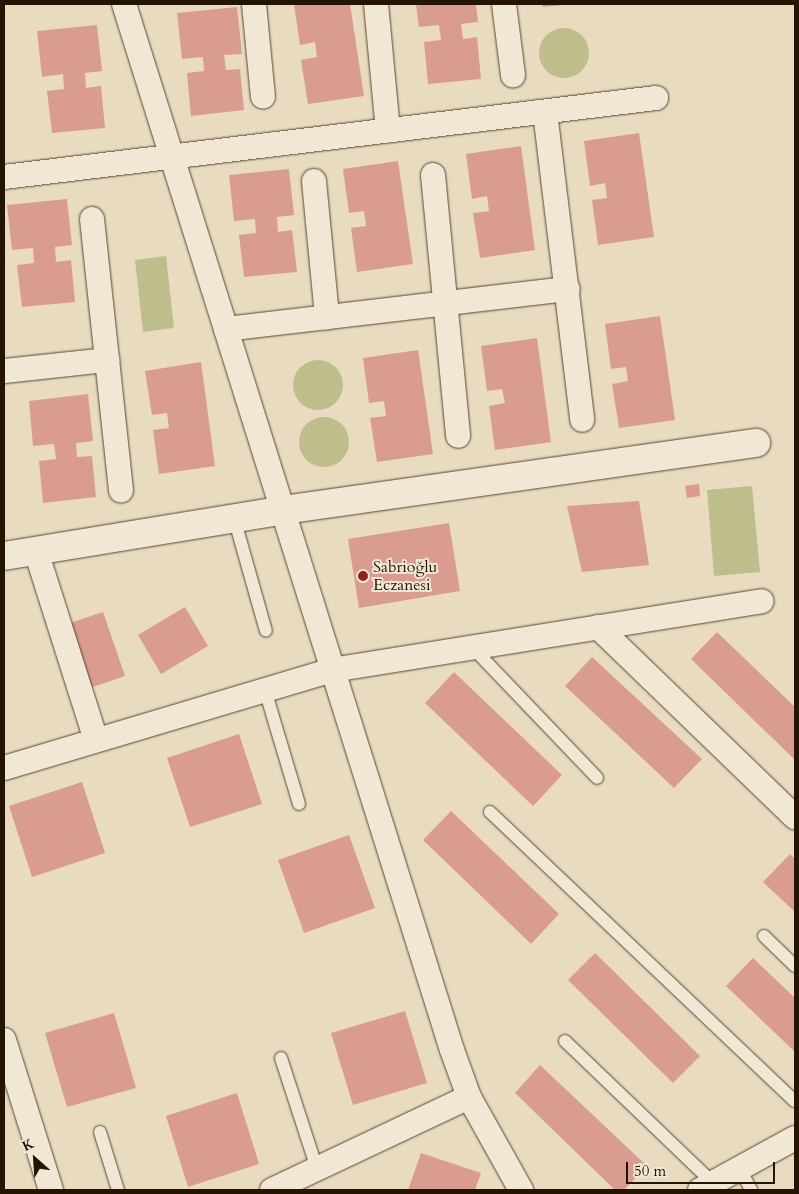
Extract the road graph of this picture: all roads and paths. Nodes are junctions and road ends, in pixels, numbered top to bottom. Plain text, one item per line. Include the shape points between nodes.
1 (124, 4) edge
2 (254, 4) edge
3 (376, 4) edge
4 (504, 4) edge
5 (513, 75) dead end
6 (263, 97) dead end
7 (656, 98) dead end
8 (544, 112) junction
9 (388, 130) junction
10 (170, 156) junction
11 (432, 175) dead end
12 (4, 177) edge
13 (314, 181) dead end
14 (92, 219) dead end
15 (568, 289) junction
16 (446, 303) junction
17 (327, 318) junction
18 (226, 329) junction
19 (107, 360) junction
20 (4, 371) edge
21 (582, 420) dead end
22 (458, 436) dead end
23 (756, 443) dead end
24 (121, 490) dead end
25 (284, 510) junction
26 (234, 518) junction
27 (36, 551) junction
28 (4, 556) edge
29 (762, 601) dead end
30 (598, 627) junction
31 (266, 631) dead end
32 (472, 647) junction
33 (332, 670) junction
34 (265, 690) junction
35 (96, 740) junction
36 (4, 768) edge
37 (597, 778) dead end
38 (299, 804) dead end
39 (490, 812) dead end
40 (795, 816) edge
41 (764, 936) dead end
42 (795, 966) edge
43 (4, 1040) edge
44 (566, 1042) dead end
45 (281, 1058) dead end
46 (469, 1097) junction
47 (795, 1101) edge
48 (100, 1132) dead end
49 (795, 1138) edge
50 (317, 1169) junction
51 (740, 1170) junction
52 (707, 1187) edge
53 (51, 1190) edge
54 (118, 1190) edge
55 (272, 1190) edge
56 (521, 1190) edge
57 (751, 1190) edge

1 - 10 street
2 - 6 street
3 - 9 street
4 - 5 street
7 - 8 street
8 - 9 street
8 - 15 street
9 - 10 street
10 - 12 street
10 - 18 street
11 - 16 street
13 - 17 street
14 - 19 street
15 - 16 street
15 - 21 street
16 - 17 street
16 - 22 street
17 - 18 street
18 - 25 street
19 - 20 street
19 - 24 street
23 - 25 street
25 - 26 street
25 - 33 street
26 - 27 street
26 - 31 lane
27 - 28 street
27 - 35 street
29 - 30 street
30 - 32 street
30 - 40 street
32 - 33 street
32 - 37 lane
33 - 34 street
33 - 46 street
34 - 35 street
34 - 38 lane
35 - 36 street
39 - 47 lane
41 - 42 lane
43 - 53 street
44 - 52 lane
45 - 50 lane
46 - 50 street
46 - 56 street
48 - 54 lane
49 - 51 street
50 - 55 street
51 - 52 street
51 - 57 lane

